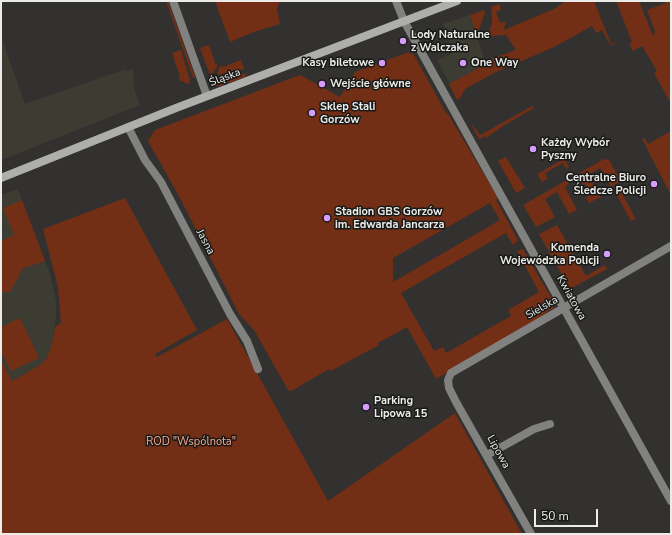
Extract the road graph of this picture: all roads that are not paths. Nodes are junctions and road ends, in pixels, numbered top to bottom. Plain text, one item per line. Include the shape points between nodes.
1 (173, 1) edge
2 (396, 1) edge
3 (457, 1) edge
4 (404, 21) junction
5 (207, 96) junction
6 (128, 127) junction
7 (1, 178) edge
8 (671, 246) edge
9 (564, 308) junction
10 (258, 369) dead end
11 (448, 380) joint
12 (550, 424) dead end
13 (487, 455) junction
14 (671, 501) edge
15 (530, 534) edge

1 - 5 street
2 - 4 street, Kwiatowa
3 - 4 street, Śląska
4 - 5 street, Śląska
4 - 9 street, Kwiatowa
5 - 6 street, Śląska
6 - 7 street, Śląska
6 - 10 street, Jasna via 247,341
8 - 9 street, Sielska
9 - 11 street, Sielska via 451,373
9 - 14 street, Kwiatowa
11 - 13 street, Lipowa via 449,388
12 - 13 street via 534,429
13 - 15 street, Lipowa

